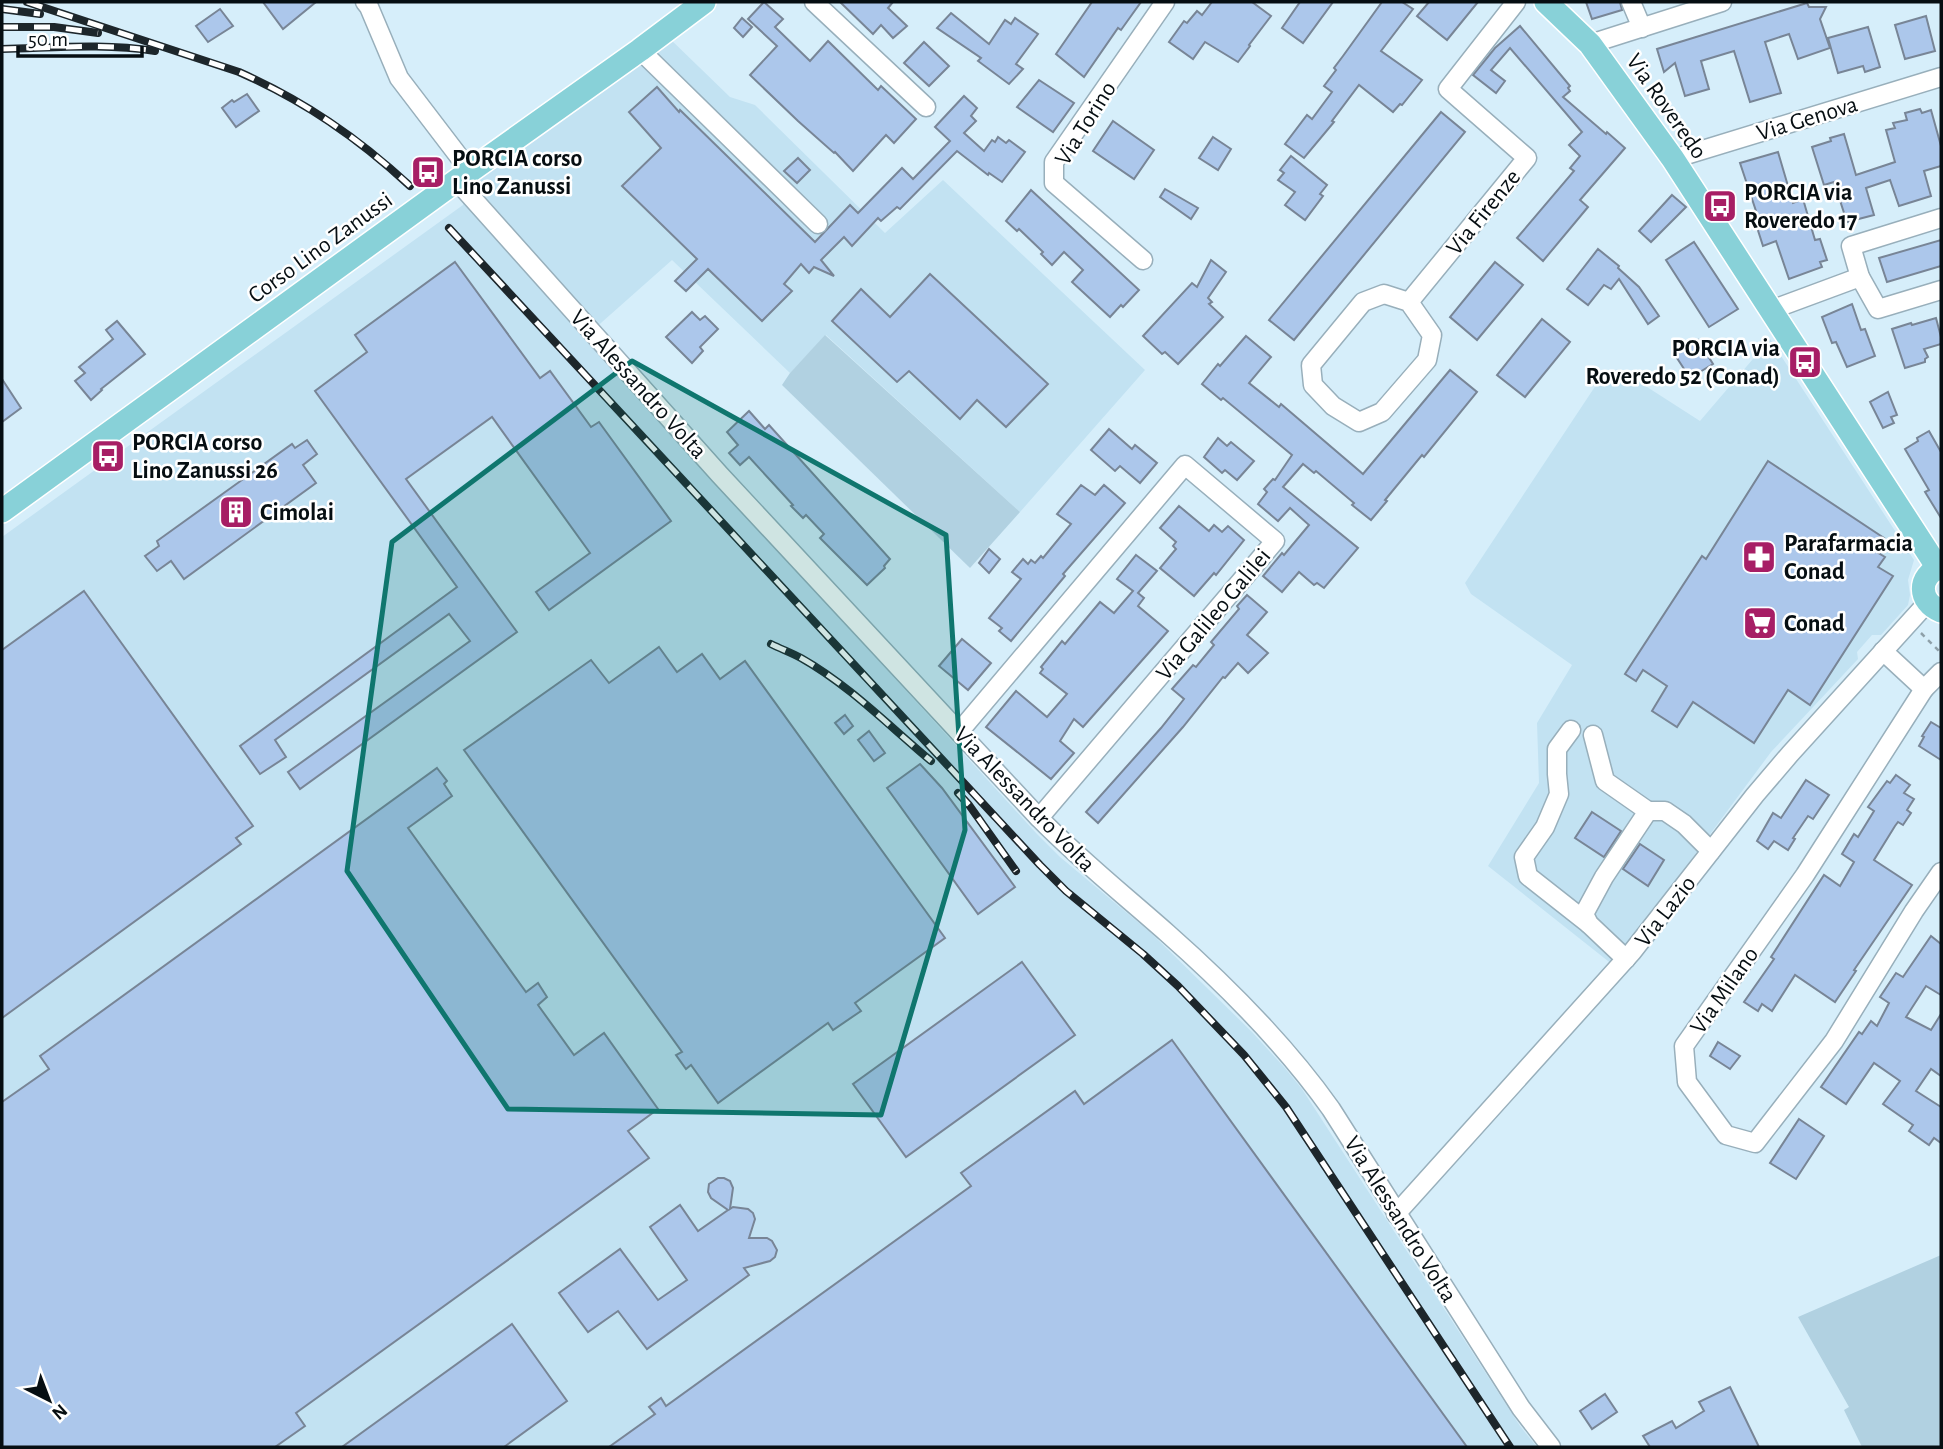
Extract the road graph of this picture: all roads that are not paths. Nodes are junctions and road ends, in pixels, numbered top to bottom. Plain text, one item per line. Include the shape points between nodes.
1 (365, 2) edge
2 (704, 2) edge
3 (814, 2) edge
4 (1165, 2) edge
5 (1516, 2) edge
6 (1546, 2) edge
7 (1631, 2) edge
8 (1722, 2) edge
9 (1642, 28) junction
10 (1590, 44) junction
11 (640, 50) junction
12 (1941, 76) edge
13 (926, 107) dead end
14 (1673, 159) junction
15 (463, 176) junction
16 (1941, 219) edge
17 (818, 224) dead end
18 (1143, 260) dead end
19 (1860, 277) junction
20 (1941, 290) edge
21 (1409, 302) junction
22 (1771, 310) junction
23 (2, 511) edge
24 (1940, 568) edge
25 (1934, 607) edge
26 (1883, 651) junction
27 (1941, 671) edge
28 (1924, 689) junction
29 (1571, 730) dead end
30 (959, 732) junction
31 (1594, 735) dead end
32 (1648, 811) junction
33 (1040, 818) junction
34 (1711, 852) junction
35 (1941, 872) edge
36 (1589, 924) junction
37 (1626, 959) junction
38 (1396, 1214) junction
39 (1551, 1447) edge

1 - 15 street, Via Alessandro Volta via 399,78
2 - 11 main road, Corso Lino Zanussi
3 - 13 street
4 - 18 street, Via Torino via 1054,162 1054,183
5 - 21 street, Via Firenze via 1448,89 1527,158
6 - 10 main road, Via Roveredo
7 - 9 street
8 - 9 street
9 - 10 street
10 - 14 main road, Via Roveredo
11 - 15 main road, Corso Lino Zanussi
11 - 17 street
12 - 14 street, Via Genova
14 - 22 main road, Via Roveredo
15 - 23 main road, Corso Lino Zanussi
15 - 30 street, Via Alessandro Volta via 720,475
16 - 19 street via 1851,246
19 - 20 street via 1878,309
19 - 22 street
21 - 21 street via 1384,294 1363,302 1311,365 1313,385 1333,406 1359,422 1382,412 1427,360 1432,335
22 - 24 main road, Via Roveredo
24 - 25 main road via 1924,582 1923,589
25 - 26 street, Via Lazio via 1910,622
26 - 28 street
26 - 34 street, Via Lazio via 1790,754
27 - 28 street, Via Milano
28 - 35 street, Via Milano via 1805,874 1684,1046 1687,1082 1726,1135 1755,1143 1834,1041
29 - 36 street via 1557,749 1559,794 1545,827 1524,857 1528,876
30 - 33 street, Via Alessandro Volta
30 - 33 street, Via Galileo Galilei via 1185,466 1275,541
31 - 32 street via 1605,781
32 - 34 street via 1665,811
32 - 36 street via 1584,914
33 - 38 street, Via Alessandro Volta via 1071,851 1227,988 1280,1044 1331,1109
34 - 37 street, Via Lazio
36 - 37 street
37 - 38 street, Via Lazio
38 - 39 street, Via Alessandro Volta

